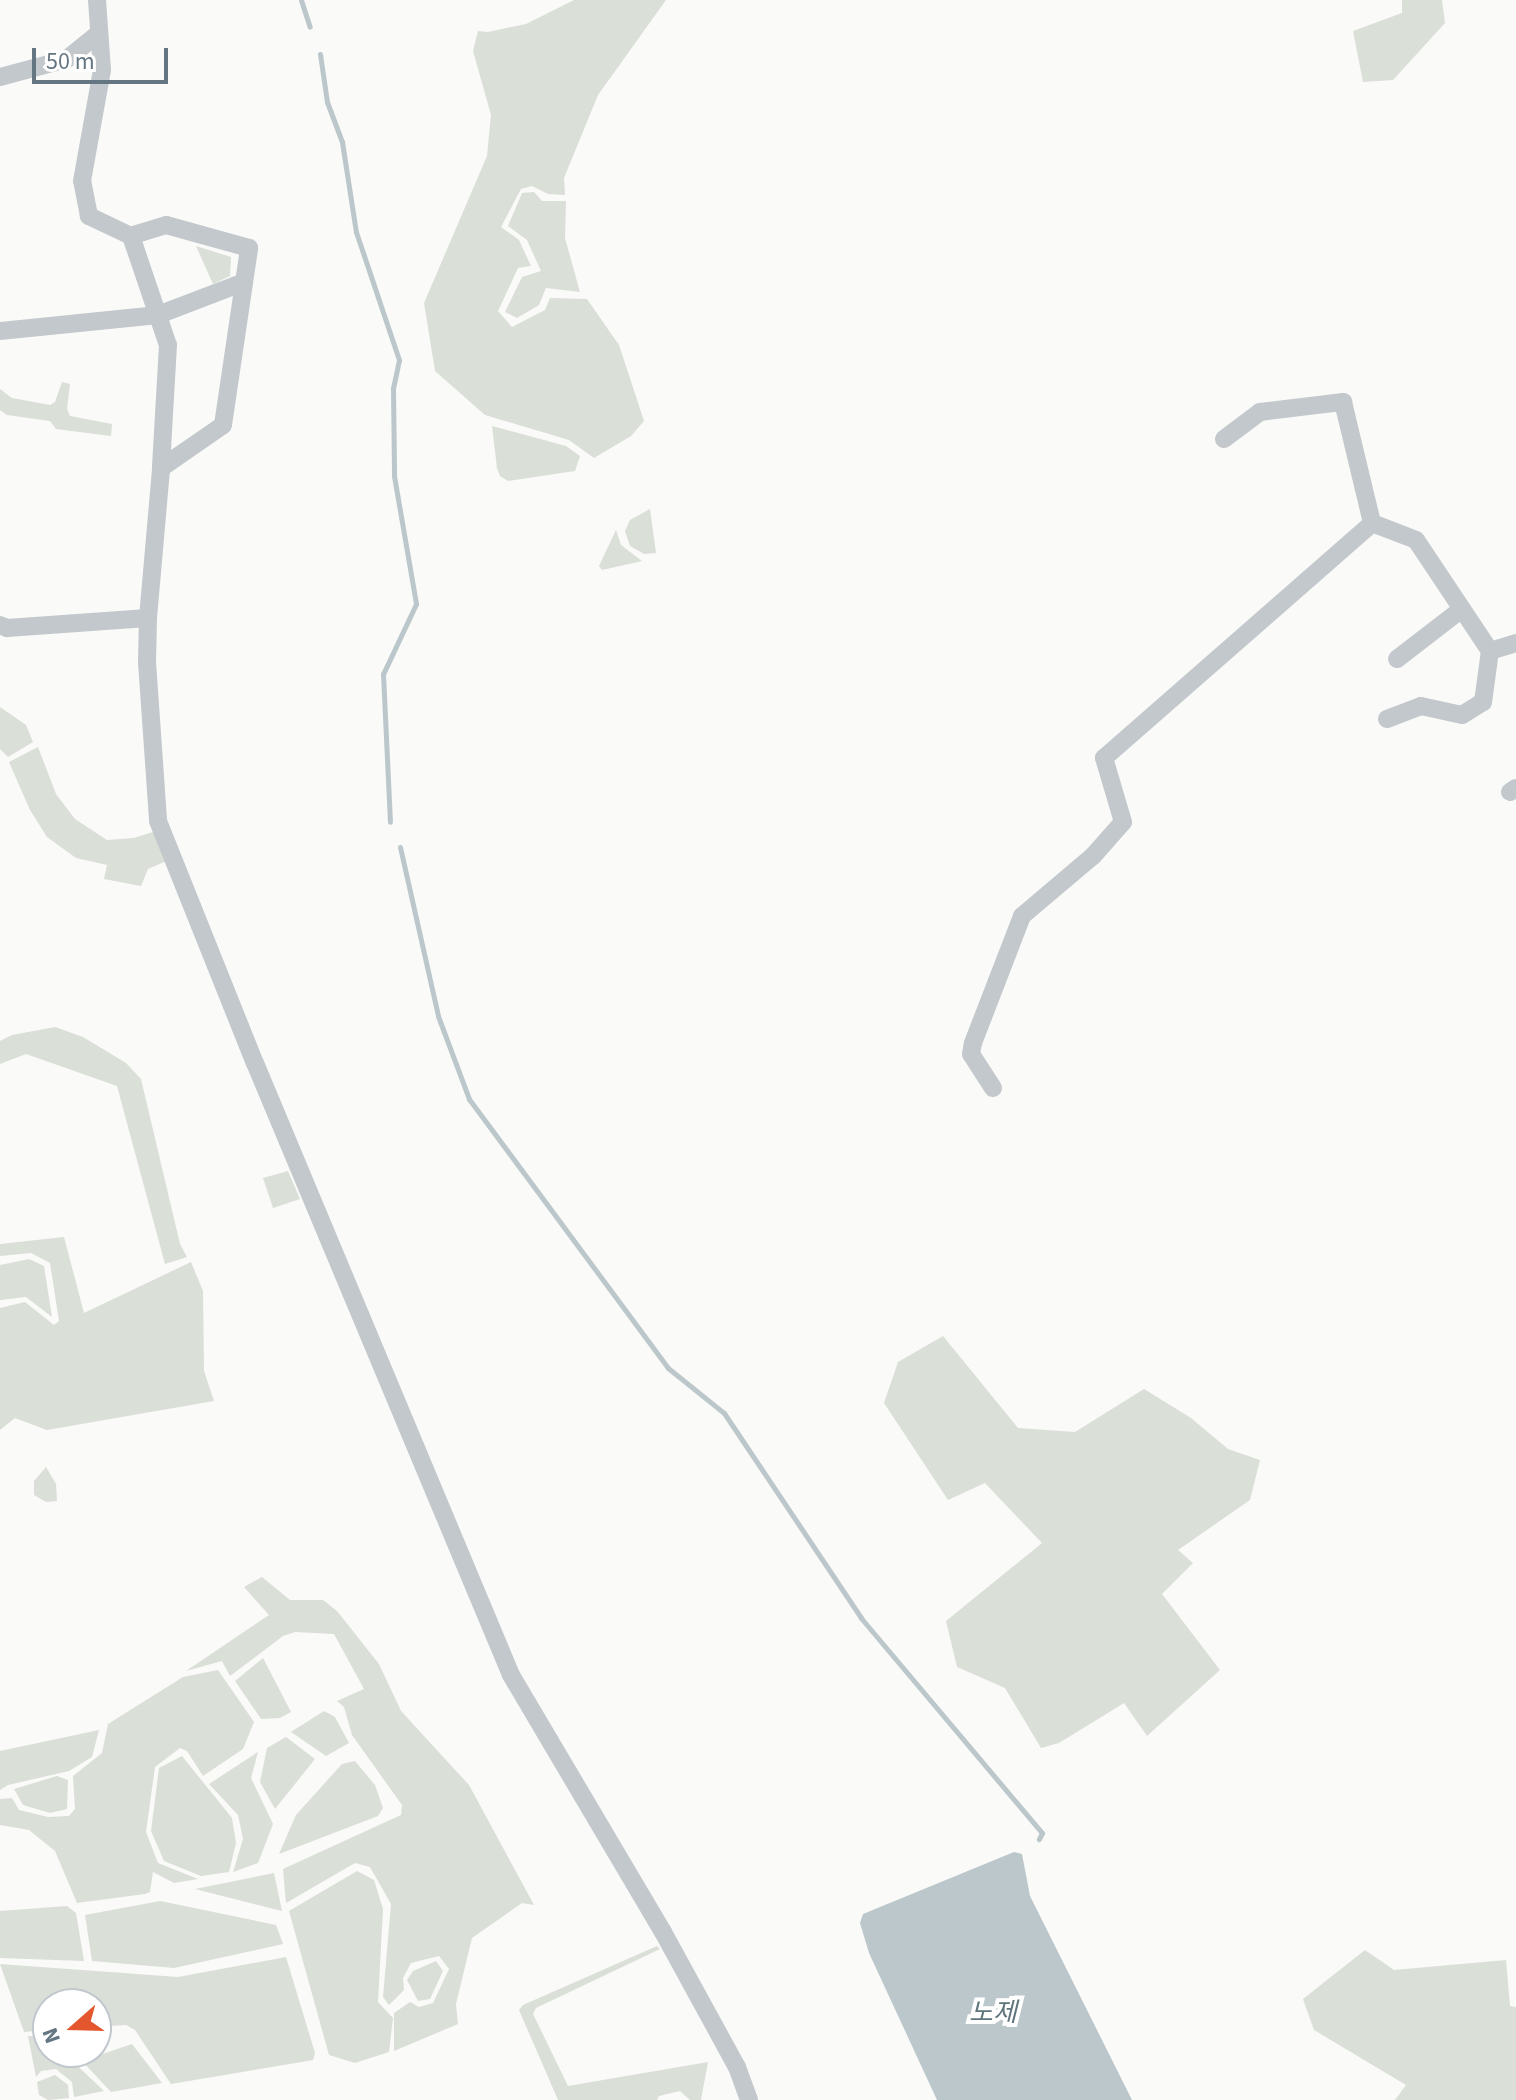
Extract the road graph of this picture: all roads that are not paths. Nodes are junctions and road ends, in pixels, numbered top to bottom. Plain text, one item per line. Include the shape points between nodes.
1 (97, 0) edge
2 (99, 33) junction
3 (0, 77) edge
4 (131, 236) junction
5 (244, 282) junction
6 (158, 315) junction
7 (0, 331) edge
8 (1224, 439) dead end
9 (161, 468) junction
10 (1372, 523) junction
11 (1462, 609) junction
12 (148, 618) junction
13 (0, 625) edge
14 (1516, 643) edge
15 (1490, 651) junction
16 (1397, 659) dead end
17 (1387, 719) dead end
18 (993, 1088) dead end
19 (749, 2100) edge

1 - 2 street
2 - 3 street via 67,59
2 - 4 street via 102,70 82,181 89,216
4 - 5 street via 166,225 249,248
4 - 6 street
5 - 6 street
5 - 9 street via 223,425
6 - 7 street
6 - 9 street via 168,345
8 - 10 street via 1260,412 1343,402
9 - 12 street
10 - 11 street via 1416,540
10 - 18 street via 1104,758 1123,822 1093,856 1022,916 971,1054
11 - 15 street
11 - 16 street
12 - 13 street
12 - 19 street via 158,821 249,1049 511,1675 663,1932 737,2067
14 - 15 street
15 - 17 street via 1483,702 1462,715 1421,706

